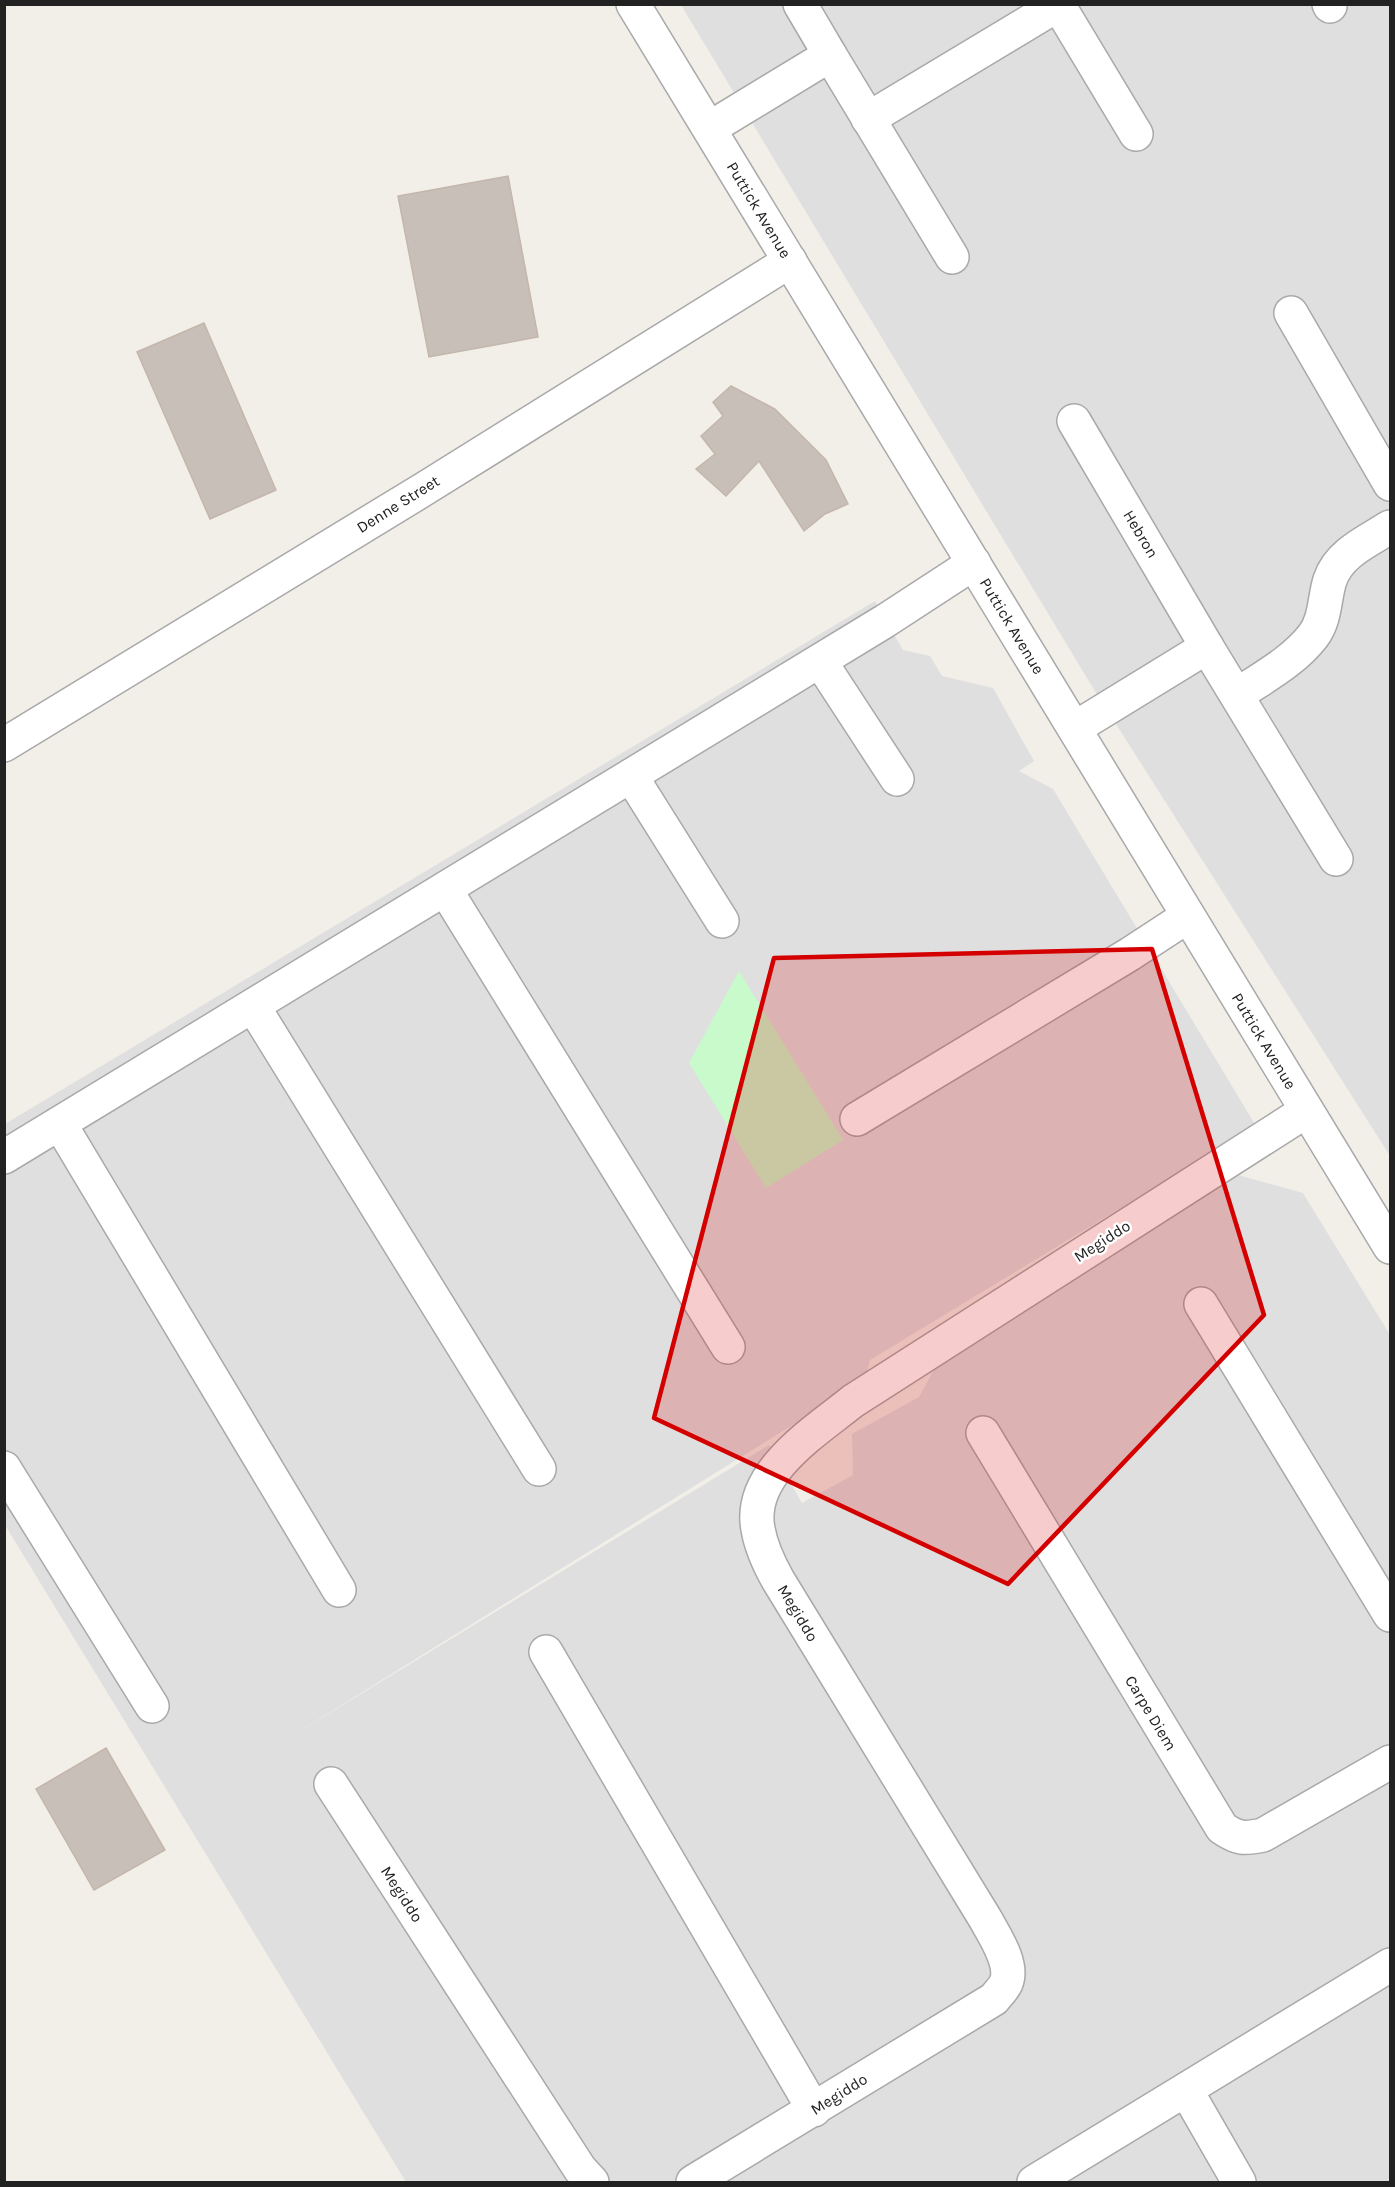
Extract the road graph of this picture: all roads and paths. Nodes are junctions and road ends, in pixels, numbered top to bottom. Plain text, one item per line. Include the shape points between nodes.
1 (633, 4) edge
2 (800, 4) edge
3 (1059, 5) edge
4 (830, 55) junction
5 (868, 119) junction
6 (710, 128) junction
7 (1136, 134) dead end
8 (952, 257) dead end
9 (790, 261) junction
10 (1291, 313) dead end
11 (1074, 421) dead end
12 (1390, 484) edge
13 (1390, 527) edge
14 (974, 563) junction
15 (1207, 646) junction
16 (820, 661) junction
17 (1237, 695) junction
18 (1075, 728) junction
19 (4, 745) edge
20 (631, 776) junction
21 (897, 779) dead end
22 (1336, 859) dead end
23 (445, 889) junction
24 (1188, 916) junction
25 (722, 921) dead end
26 (253, 1006) junction
27 (1306, 1111) junction
28 (857, 1119) dead end
29 (60, 1124) junction
30 (4, 1157) edge
31 (1390, 1247) edge
32 (1201, 1304) dead end
33 (728, 1347) dead end
34 (983, 1433) dead end
35 (4, 1468) edge
36 (539, 1469) dead end
37 (339, 1590) dead end
38 (1390, 1615) edge
39 (546, 1652) dead end
40 (152, 1706) dead end
41 (1390, 1762) edge
42 (332, 1784) dead end
43 (1390, 1965) edge
44 (1186, 2090) junction
45 (814, 2110) junction
46 (592, 2182) edge
47 (693, 2182) edge
48 (1034, 2182) edge
49 (1239, 2182) edge

1 - 6 street, Puttick Avenue
2 - 4 street
3 - 5 street
3 - 7 street
4 - 5 street
4 - 6 street
5 - 8 street
6 - 9 street, Puttick Avenue
9 - 14 street, Puttick Avenue
9 - 19 street, Denne Street
10 - 12 street
11 - 15 street, Hebron
13 - 17 street via 1347,554 1337,566 1313,636 1289,659
14 - 16 street
14 - 18 street, Puttick Avenue
15 - 17 street, Hebron
15 - 18 street
16 - 20 street
16 - 21 street
17 - 22 street, Hebron
18 - 24 street, Puttick Avenue
20 - 23 street
20 - 25 street
23 - 26 street
23 - 33 street
24 - 27 street, Puttick Avenue
24 - 28 street
26 - 29 street
26 - 36 street
27 - 31 street, Puttick Avenue
27 - 45 street, Megiddo via 853,1401 797,1446 765,1483 758,1502 757,1527 770,1564 986,1920 1008,1970 1006,1983 994,1999
29 - 30 street
29 - 37 street
32 - 38 street
34 - 41 street, Carpe Diem via 1222,1828 1235,1837 1263,1835
35 - 40 street
39 - 45 street
42 - 46 street, Megiddo
43 - 44 street
44 - 48 street
44 - 49 street
45 - 47 street, Megiddo

